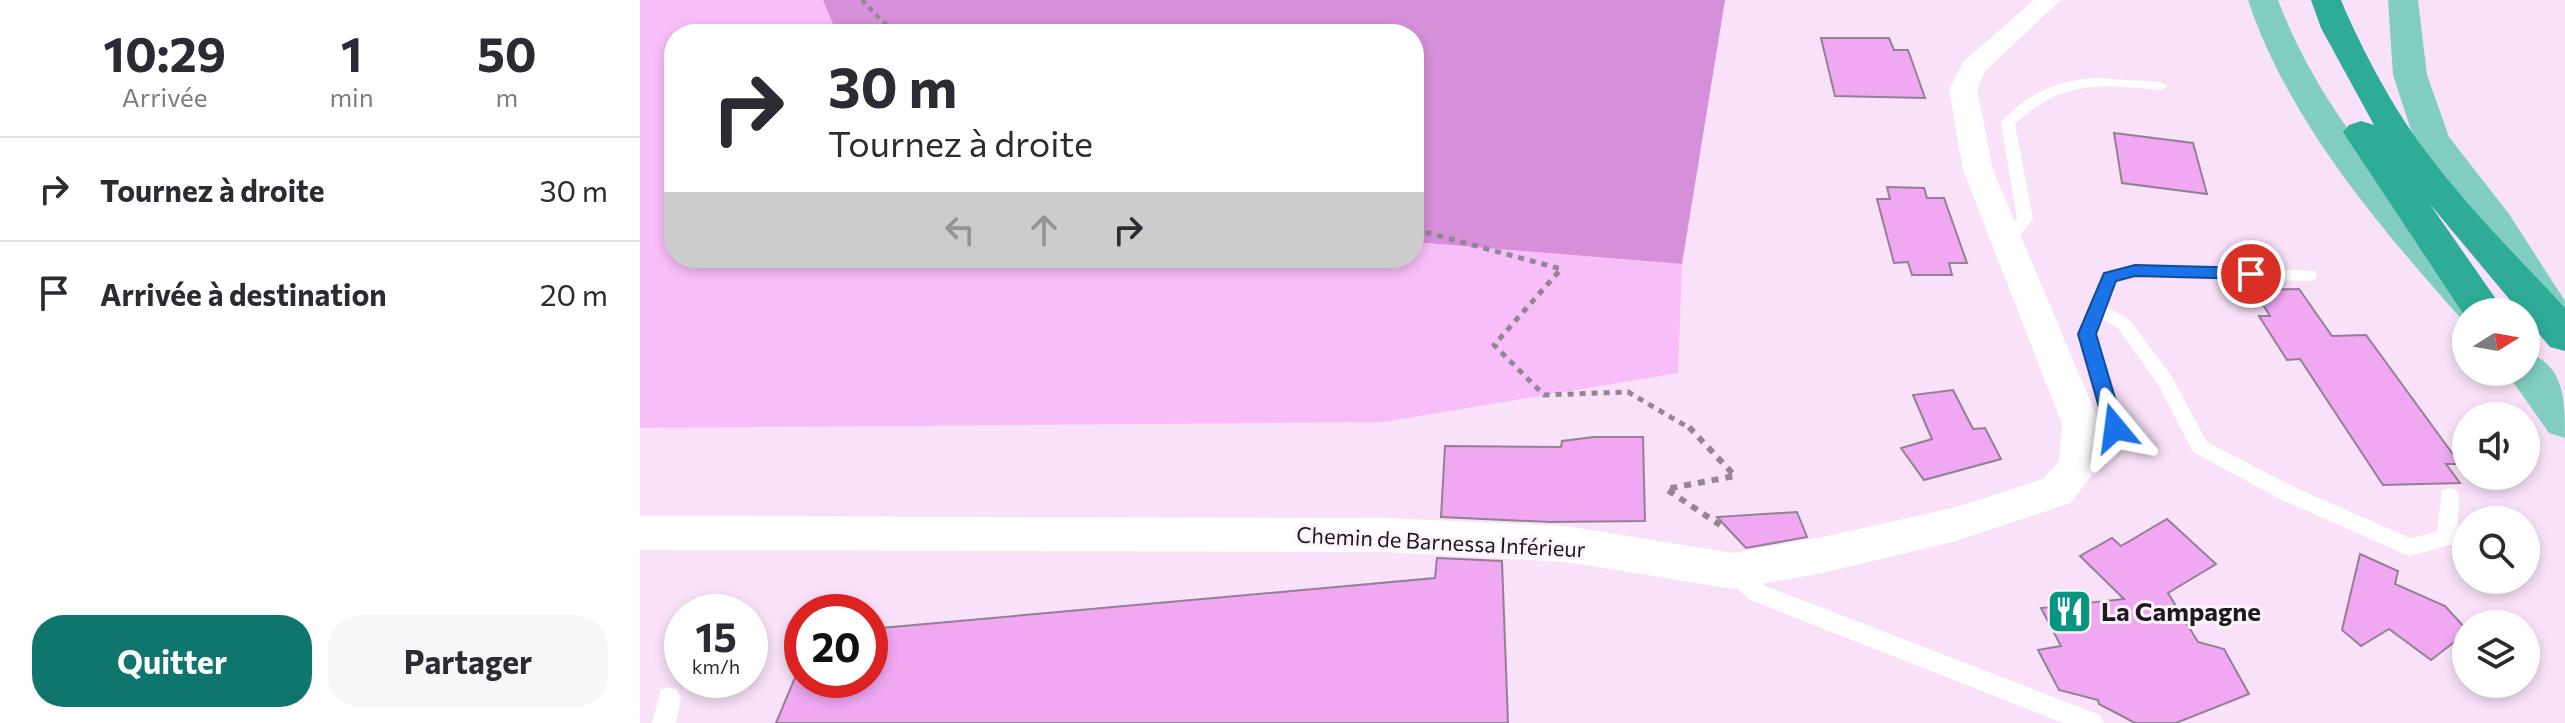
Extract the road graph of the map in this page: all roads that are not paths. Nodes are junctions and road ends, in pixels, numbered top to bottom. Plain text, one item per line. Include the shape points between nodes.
1 (2049, 0) edge
2 (2263, 0) edge
3 (2403, 0) edge
4 (2317, 13) edge
5 (2161, 86) dead end
6 (2007, 240) junction
7 (2309, 275) dead end
8 (2469, 298) edge
9 (2472, 298) edge
10 (2097, 309) junction
11 (2565, 335) edge
12 (2540, 386) edge
13 (2565, 420) edge
14 (2080, 444) junction
15 (2449, 496) dead end
16 (640, 533) edge
17 (1742, 569) junction
18 (669, 698) dead end
19 (664, 723) edge
20 (2092, 723) edge

1 - 6 street via 1973,67 1963,89 1978,170
2 - 8 main road via 2271,28 2341,144 2414,241
3 - 11 main road via 2410,75 2432,139 2495,223
4 - 9 highway via 2353,119
4 - 11 highway via 2402,144
5 - 6 lane via 2067,83 2029,101 2008,123 2025,219
6 - 14 street via 2081,424
7 - 10 lane via 2135,271 2110,277
10 - 14 lane via 2087,334 2115,428
10 - 15 lane via 2124,324 2166,382 2200,447 2409,547 2447,538
12 - 13 main road
14 - 17 street, Chemin de Barnessa Inférieur via 2078,466 2057,491 1953,525
16 - 17 street, Chemin de Barnessa Inférieur via 1385,535 1566,544
17 - 20 lane via 1758,593
18 - 19 lane

